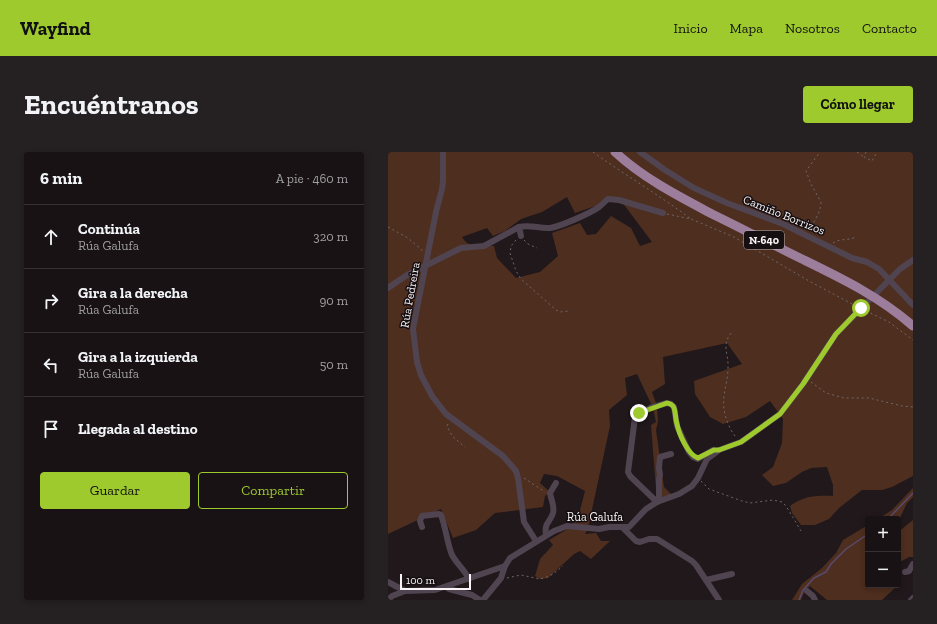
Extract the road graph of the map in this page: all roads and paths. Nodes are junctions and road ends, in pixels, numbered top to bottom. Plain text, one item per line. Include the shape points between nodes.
1 (443, 152) edge
2 (593, 152) edge
3 (615, 152) edge
4 (640, 152) edge
5 (820, 152) edge
6 (857, 152) edge
7 (866, 152) edge
8 (877, 152) edge
9 (864, 157) junction
10 (663, 213) joint
11 (691, 219) junction
12 (388, 227) edge
13 (519, 227) junction
14 (521, 236) junction
15 (811, 237) junction
16 (856, 237) dead end
17 (830, 246) junction
18 (537, 248) dead end
19 (428, 255) junction
20 (913, 260) edge
21 (426, 265) junction
22 (890, 279) junction
23 (388, 288) edge
24 (913, 305) edge
25 (861, 308) junction
26 (569, 311) dead end
27 (913, 326) edge
28 (731, 333) dead end
29 (913, 340) edge
30 (807, 379) junction
31 (913, 407) edge
32 (453, 419) junction
33 (741, 442) junction
34 (465, 447) dead end
35 (719, 450) junction
36 (671, 454) dead end
37 (516, 471) junction
38 (698, 478) junction
39 (556, 483) dead end
40 (550, 496) junction
41 (657, 502) junction
42 (422, 527) dead end
43 (623, 528) junction
44 (801, 530) dead end
45 (546, 535) junction
46 (536, 541) junction
47 (913, 564) edge
48 (505, 566) junction
49 (563, 566) dead end
50 (905, 572) dead end
51 (732, 574) dead end
52 (501, 578) junction
53 (469, 579) junction
54 (706, 580) junction
55 (388, 582) edge
56 (446, 587) junction
57 (405, 591) junction
58 (807, 591) dead end
59 (388, 600) edge
60 (480, 600) edge
61 (483, 600) edge
62 (719, 600) edge
63 (815, 600) edge

1 - 19 street, Rúa Pedreira via 443,185
2 - 11 path
3 - 27 highway, N-640 via 655,183 859,287
4 - 15 street, Camiño Borrizos via 694,188
5 - 15 path via 806,170 810,184 821,202 819,215 812,224
6 - 9 path
7 - 9 path
8 - 9 path via 872,161
10 - 11 path
10 - 13 street via 608,199 598,208 558,226
11 - 25 path via 734,237
12 - 19 path via 408,238
13 - 14 street
13 - 21 street via 484,246 461,248
14 - 18 path via 528,244
14 - 26 path via 514,241 510,253 521,279 556,310
15 - 17 street, Camiño Borrizos
16 - 17 path via 836,241
17 - 22 street, Camiño Borrizos via 852,258 867,262
19 - 21 street, Rúa Pedreira
20 - 22 street, Rúa Galufa
21 - 23 street
21 - 32 street, Rúa Pedreira via 414,329 417,362 432,396
22 - 24 street, Camiño Borrizos
22 - 25 street, Rúa Galufa
25 - 29 path via 890,322
25 - 30 street, Rúa Galufa via 836,334
28 - 33 path via 725,344 728,369 724,409 734,436
30 - 31 path via 826,394 844,398 869,398
30 - 33 street, Rúa Galufa via 780,414
32 - 34 path via 447,426 448,431
32 - 37 street, Rúa Pedreira via 503,456
33 - 35 street, Rúa Galufa
35 - 38 street, Rúa Galufa via 707,459
35 - 41 street, Rúa Galufa via 698,458 693,457 677,426 674,407 671,404 650,408 635,417 628,472
36 - 41 street via 660,457
37 - 40 path
37 - 46 street via 524,522
38 - 41 street, Rúa Galufa via 692,486 679,494
38 - 44 path via 709,490 742,501 782,502
39 - 40 street
40 - 45 street via 553,513 547,522
41 - 43 street, Rúa Galufa via 642,512 629,527
42 - 53 street via 422,516 441,515 452,554
43 - 45 street, Rúa Galufa via 567,526
43 - 54 street via 636,541 656,539 692,561
45 - 46 street, Rúa Galufa
46 - 48 street, Rúa Galufa via 510,558
47 - 50 street via 909,571
48 - 52 street, Rúa Galufa
48 - 53 street
49 - 52 path via 553,574 540,579 521,575
51 - 54 street
52 - 61 street, Rúa Galufa
53 - 56 street
54 - 62 street
55 - 57 street
56 - 57 street
56 - 60 street
57 - 59 street
58 - 63 street

